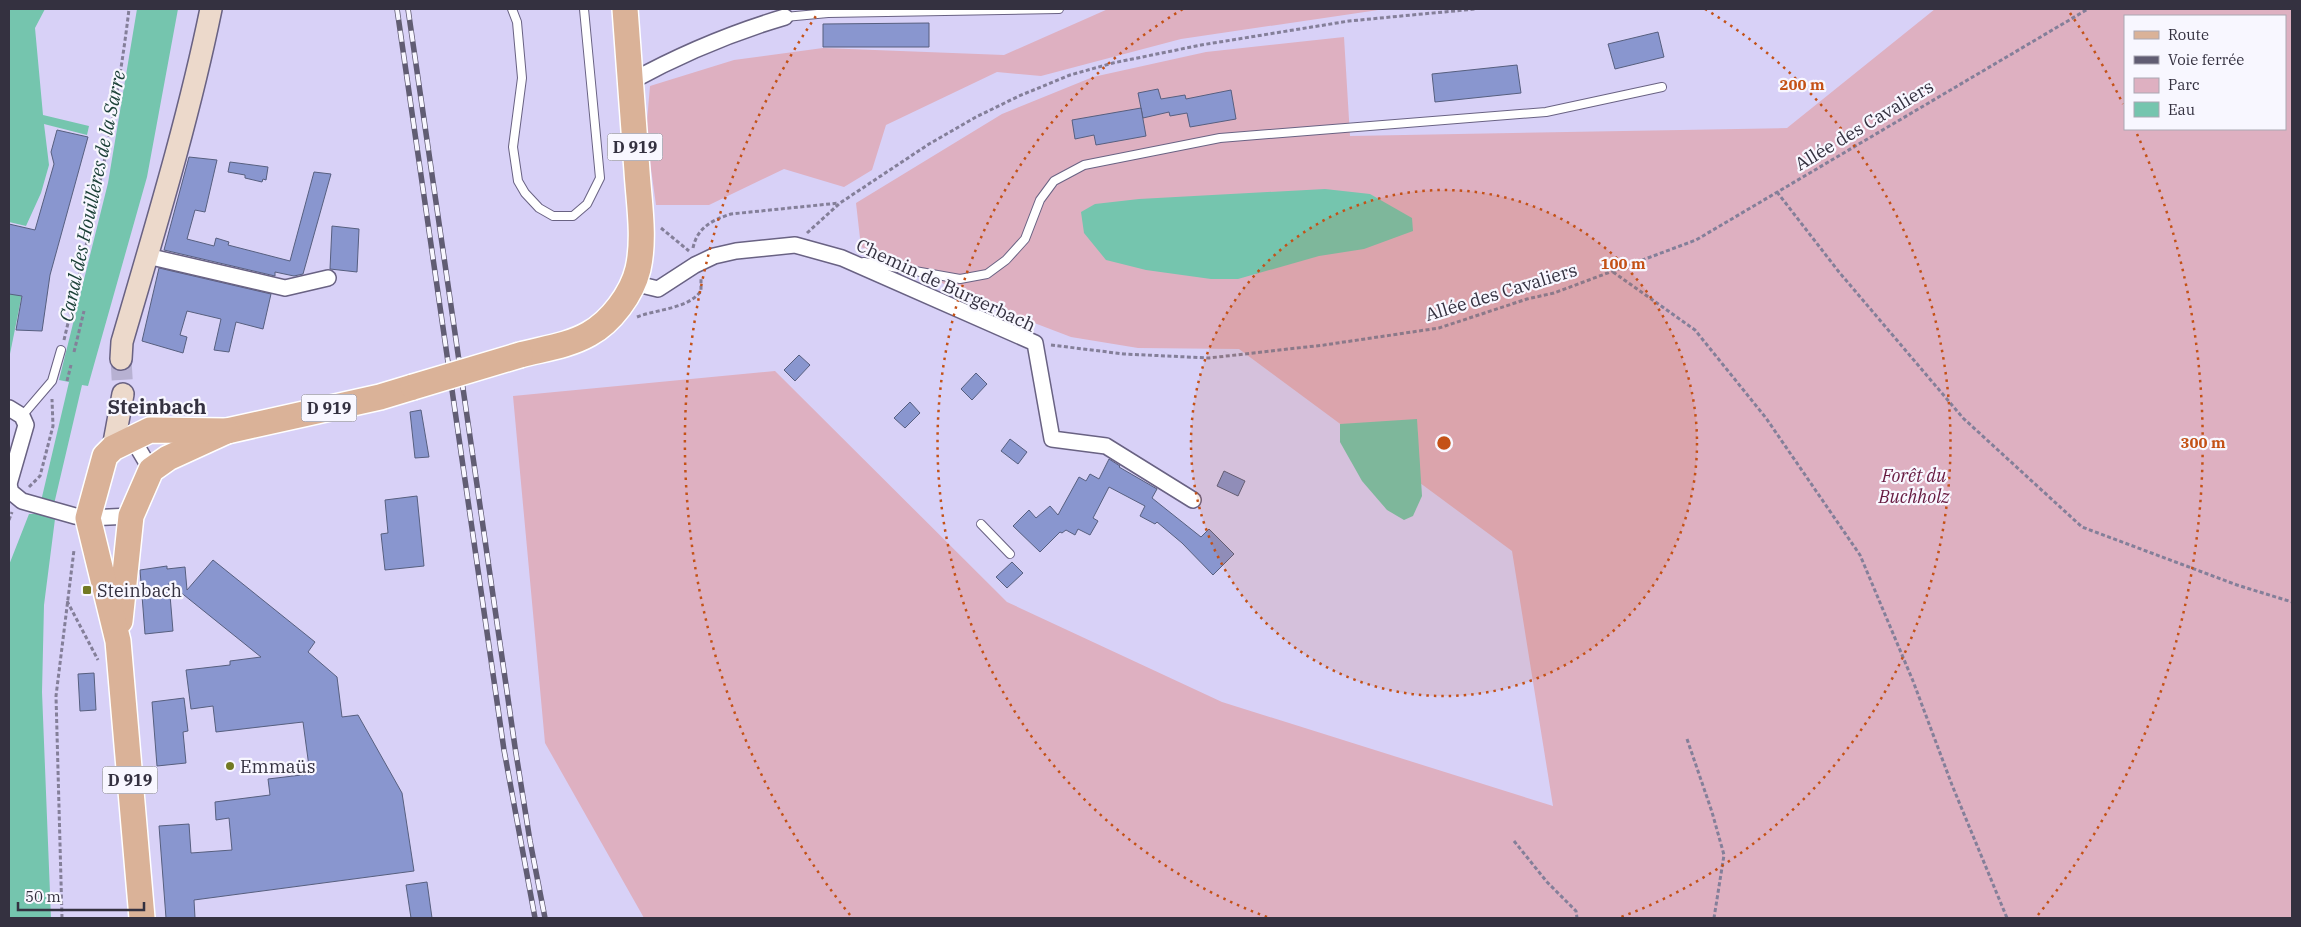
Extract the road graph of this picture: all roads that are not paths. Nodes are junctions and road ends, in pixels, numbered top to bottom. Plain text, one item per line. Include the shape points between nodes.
1 (211, 9) edge
2 (512, 9) edge
3 (584, 9) edge
4 (625, 9) edge
5 (1059, 9) edge
6 (808, 12) edge
7 (785, 17) joint
8 (630, 82) junction
9 (1662, 87) dead end
10 (147, 256) junction
11 (842, 258) junction
12 (328, 278) dead end
13 (633, 284) junction
14 (61, 350) road end
15 (121, 359) tunnel mouth
16 (14, 411) edge
17 (227, 431) junction
18 (123, 443) junction
19 (151, 470) junction
20 (9, 484) edge
21 (1193, 500) dead end
22 (76, 516) junction
23 (131, 516) junction
24 (981, 524) dead end
25 (1010, 554) dead end
26 (118, 641) junction
27 (142, 918) edge

1 - 10 street
2 - 3 lane via 517,22 522,78 513,148 518,181 539,208 553,216 573,216 587,204 600,178
4 - 8 main road, D 919
5 - 6 lane
6 - 7 lane
7 - 8 street via 674,58
8 - 13 main road, D 919 via 641,251
9 - 11 lane via 1546,112 1220,138 1084,164 1054,181 1040,200 1025,238 1006,260 986,274 960,279
10 - 12 street via 285,288
10 - 15 street via 122,342
11 - 13 street, Chemin de Burgerbach via 795,245 736,251 693,259 658,288
11 - 21 street, Chemin de Burgerbach via 1034,344 1052,439 1106,446
13 - 17 main road, D 919, bridge via 617,309 589,334 568,343 380,397
14 - 16 lane via 52,381
16 - 20 street via 26,425
17 - 18 main road, D 919 via 150,430
17 - 19 main road, D 919 via 168,458
18 - 19 street
18 - 22 main road via 105,456
19 - 23 main road
20 - 22 street via 11,492 25,502
22 - 23 street
22 - 26 main road
23 - 26 main road, D 919
24 - 25 lane
26 - 27 main road, D 919

